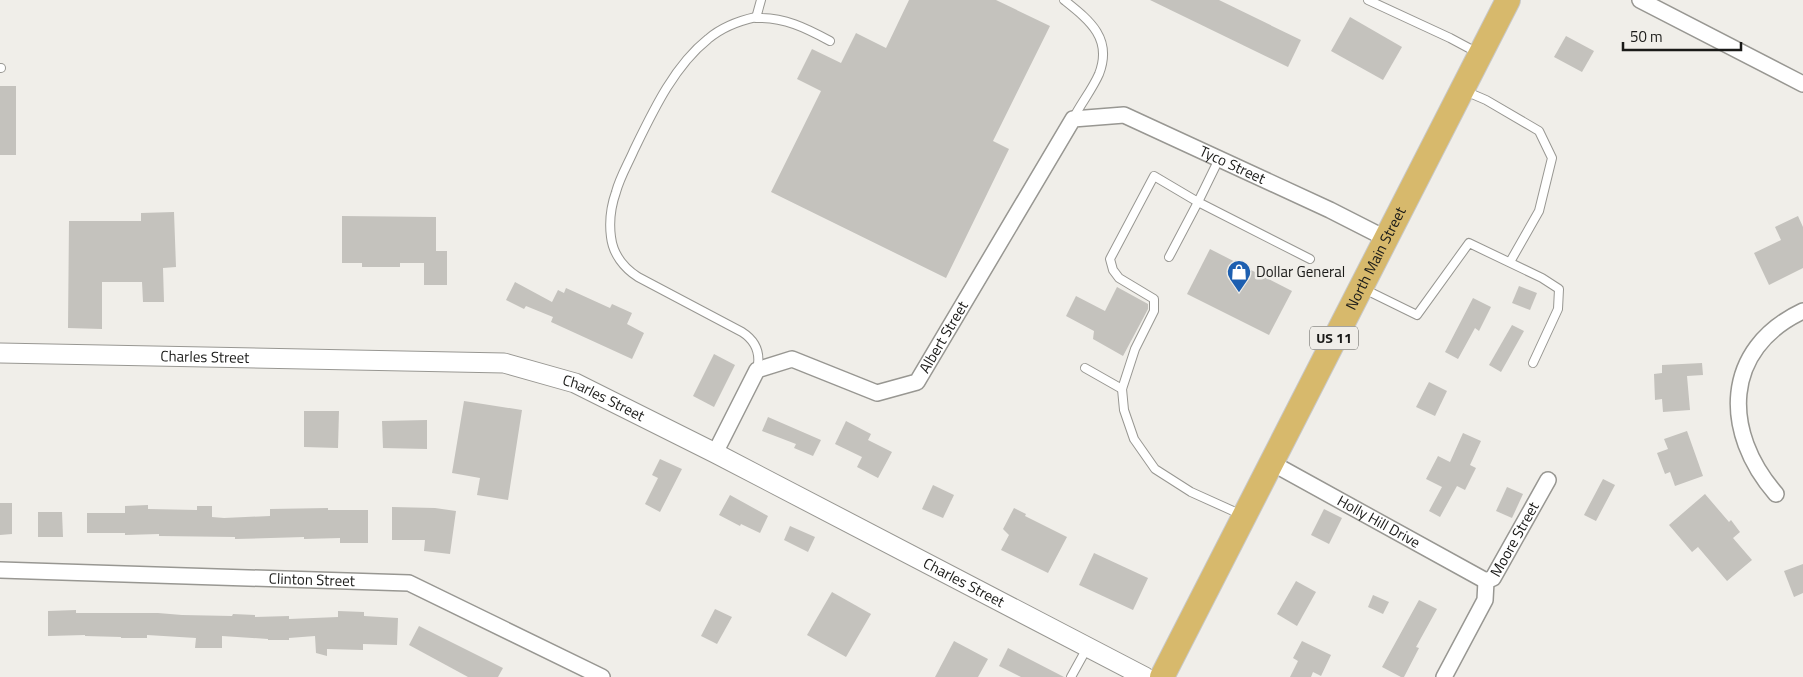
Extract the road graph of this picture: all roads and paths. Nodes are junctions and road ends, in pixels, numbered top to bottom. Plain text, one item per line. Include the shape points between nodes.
1 (761, 0) edge
2 (1064, 0) edge
3 (1368, 0) edge
4 (1508, 0) edge
5 (1649, 2) edge
6 (756, 18) junction
7 (830, 41) dead end
8 (1480, 54) junction
9 (1803, 84) edge
10 (1462, 90) junction
11 (1073, 118) junction
12 (1219, 159) junction
13 (1198, 202) junction
14 (1386, 238) junction
15 (1169, 257) dead end
16 (1310, 259) dead end
17 (1510, 262) junction
18 (1360, 287) junction
19 (1803, 311) edge
20 (0, 353) edge
21 (1533, 363) dead end
22 (1085, 368) dead end
23 (757, 370) junction
24 (1122, 389) junction
25 (715, 453) junction
26 (1270, 462) junction
27 (1548, 480) dead end
28 (1776, 494) dead end
29 (1244, 515) junction
30 (0, 570) edge
31 (1486, 581) junction
32 (1087, 648) junction
33 (602, 677) edge
34 (1071, 677) edge
35 (1145, 677) edge
36 (1162, 677) edge
37 (1444, 677) edge

1 - 6 lane
2 - 11 lane via 1097,30 1103,58 1099,74
3 - 8 lane
4 - 8 main road, North Main Street / US 11
5 - 9 street
6 - 7 lane via 797,24
6 - 23 lane via 719,31 699,47 676,74 620,178 610,228 613,248 628,270 751,338 758,353
8 - 10 main road, North Main Street / US 11
10 - 14 main road, North Main Street / US 11
10 - 17 lane via 1539,131 1552,158 1539,211
11 - 12 street, Tyco Street via 1124,115
11 - 23 street, Albert Street via 916,382 877,394 792,359
12 - 13 lane
12 - 14 street, Tyco Street
13 - 15 lane
13 - 16 lane
13 - 24 lane via 1154,176 1110,259 1119,278 1154,300 1154,311 1135,349
14 - 18 main road, North Main Street / US 11
17 - 18 lane via 1469,243 1417,315
17 - 21 lane via 1559,289 1558,309
18 - 26 main road, North Main Street / US 11
19 - 28 street via 1774,328 1756,350 1743,375 1738,398 1739,424 1745,446
20 - 25 street, Charles Street via 504,363 575,383
22 - 24 lane
23 - 25 street
24 - 29 lane via 1124,410 1134,439 1155,469 1191,492
25 - 32 street, Charles Street
26 - 29 main road, North Main Street / US 11
26 - 31 street, Holly Hill Drive
27 - 31 street, Moore Street via 1493,578
29 - 36 main road, North Main Street / US 11
30 - 33 street, Clinton Street via 409,582
31 - 37 street, Moore Street via 1485,600
32 - 34 lane
32 - 35 street, Charles Street

